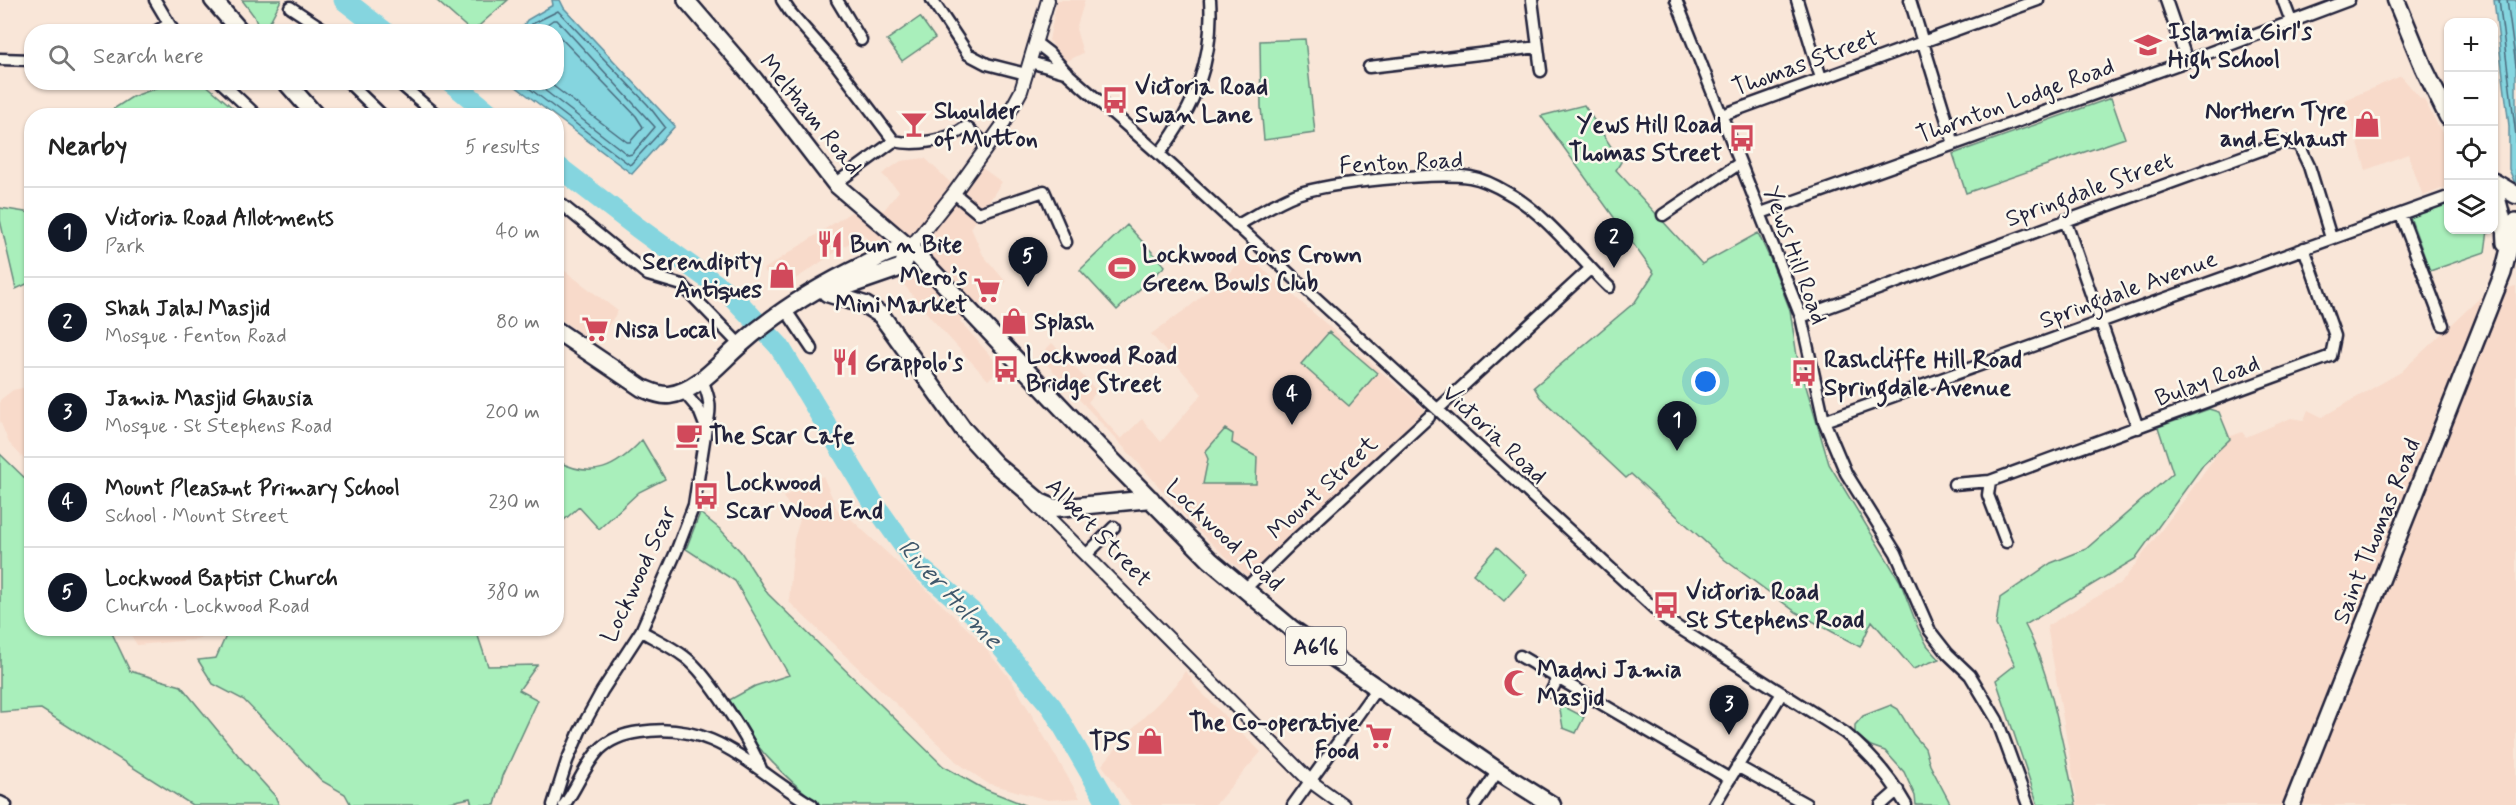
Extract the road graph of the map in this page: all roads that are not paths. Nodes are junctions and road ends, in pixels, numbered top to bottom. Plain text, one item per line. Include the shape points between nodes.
1 (155, 0) edge
2 (213, 0) edge
3 (686, 0) edge
4 (782, 0) edge
5 (837, 0) edge
6 (932, 0) edge
7 (1048, 0) edge
8 (1210, 0) edge
9 (1532, 0) edge
10 (1676, 0) edge
11 (1797, 0) edge
12 (1910, 0) edge
13 (2038, 0) edge
14 (2166, 0) edge
15 (2283, 0) edge
16 (2349, 0) edge
17 (2396, 0) edge
18 (290, 7) dead end
19 (2291, 21) junction
20 (169, 24) edge
21 (234, 24) edge
22 (316, 24) edge
23 (861, 40) dead end
24 (1923, 41) junction
25 (1036, 43) junction
26 (1538, 46) junction
27 (0, 59) edge
28 (24, 60) edge
29 (2187, 61) junction
30 (1030, 62) junction
31 (1369, 67) dead end
32 (1541, 71) dead end
33 (1026, 74) junction
34 (1068, 74) junction
35 (1821, 78) junction
36 (229, 90) edge
37 (293, 90) edge
38 (356, 90) edge
39 (407, 90) edge
40 (249, 108) edge
41 (309, 108) edge
42 (375, 108) edge
43 (429, 108) edge
44 (2444, 109) edge
45 (1722, 115) junction
46 (894, 141) junction
47 (1954, 144) junction
48 (988, 146) junction
49 (1159, 154) junction
50 (1740, 163) junction
51 (835, 184) junction
52 (2498, 186) edge
53 (954, 193) junction
54 (2514, 194) edge
55 (2444, 199) edge
56 (2498, 202) edge
57 (564, 207) edge
58 (1761, 213) junction
59 (1663, 215) dead end
60 (2401, 215) junction
61 (2065, 220) junction
62 (2516, 221) edge
63 (1236, 226) junction
64 (2331, 238) junction
65 (1066, 242) dead end
66 (910, 248) junction
67 (2304, 248) junction
68 (2508, 262) edge
69 (1590, 269) junction
70 (1609, 287) dead end
71 (819, 293) junction
72 (782, 311) junction
73 (1801, 316) junction
74 (2101, 321) junction
75 (2443, 325) dead end
76 (564, 335) edge
77 (744, 341) junction
78 (812, 349) dead end
79 (702, 380) junction
80 (682, 390) junction
81 (1438, 409) junction
82 (1429, 417) dead end
83 (1824, 421) junction
84 (706, 428) junction
85 (2138, 428) junction
86 (1990, 481) junction
87 (1954, 484) dead end
88 (1026, 491) junction
89 (1151, 499) junction
90 (1114, 527) dead end
91 (2006, 542) dead end
92 (1086, 555) junction
93 (1245, 589) junction
94 (641, 631) junction
95 (1520, 656) dead end
96 (1558, 678) junction
97 (1377, 688) junction
98 (1551, 692) dead end
99 (1782, 693) junction
100 (1737, 766) junction
101 (761, 769) junction
102 (1498, 771) junction
103 (1730, 779) junction
104 (1310, 781) junction
105 (1898, 790) junction
106 (0, 802) edge
107 (1806, 804) edge
108 (6, 805) edge
109 (553, 805) edge
110 (564, 805) edge
111 (812, 805) edge
112 (1293, 805) edge
113 (1343, 805) edge
114 (1475, 805) edge
115 (1552, 805) edge
116 (1714, 805) edge
117 (1881, 805) edge
118 (1906, 805) edge
119 (2028, 805) edge
120 (2292, 805) edge

1 - 20 street
2 - 21 main road
3 - 51 main road, Meltham Road via 755,80
4 - 46 street
5 - 23 street
6 - 33 street via 968,54 987,64
7 - 25 street
8 - 49 street via 1211,37 1200,86
9 - 26 street
10 - 45 street, Yews Hill Road
11 - 35 street
12 - 24 street
13 - 24 street, Thomas Street
14 - 29 street
15 - 19 street
16 - 19 street, Thornton Lodge Road
17 - 44 main road
18 - 22 street
19 - 29 street, Thornton Lodge Road
24 - 35 street, Thomas Street
24 - 47 street
25 - 30 street
25 - 34 street, Victoria Road
26 - 31 street
26 - 32 street
27 - 28 street
29 - 47 street, Thornton Lodge Road
30 - 33 street
30 - 34 street, Victoria Road
33 - 48 street via 1021,91
34 - 49 street, Victoria Road
35 - 45 street, Thomas Street
36 - 40 street
37 - 41 main road
38 - 42 street
39 - 43 street
45 - 50 street, Yews Hill Road
46 - 48 street via 942,138 966,128
46 - 51 street
47 - 58 street, Thornton Lodge Road
48 - 53 street
49 - 63 street, Victoria Road
50 - 58 street, Yews Hill Road
50 - 59 street
51 - 66 main road, Meltham Road
52 - 54 main road
53 - 65 street via 978,213 1044,190
53 - 66 street
55 - 60 street, Springdale Avenue
56 - 68 main road
57 - 77 street via 648,275 682,285
58 - 73 street, Yews Hill Road
60 - 64 street, Springdale Avenue
60 - 75 street
61 - 64 street, Springdale Street via 2283,142 2299,145
61 - 73 street, Springdale Street
61 - 74 street
62 - 68 main road, Saint Thomas Road
63 - 69 street, Fenton Road via 1283,200 1315,190 1427,177 1472,177 1510,194 1541,218
63 - 81 street, Victoria Road
64 - 67 street, Springdale Avenue
66 - 71 main road via 894,249
66 - 89 main road, Lockwood Road / A616
67 - 74 street, Springdale Avenue
67 - 85 street, Bulay Road via 2335,336 2331,356
68 - 120 main road, Saint Thomas Road
69 - 70 street, Fenton Road
69 - 81 street
71 - 72 main road
71 - 88 main road, Albert Street via 865,305 881,315 963,429
72 - 77 main road
72 - 78 street
73 - 83 street, Yews Hill Road
74 - 83 street, Springdale Avenue
74 - 85 street
76 - 80 main road via 642,388 668,395
77 - 79 main road
79 - 80 main road
79 - 84 street, Lockwood Scar via 710,396 711,414
80 - 84 street via 699,410
81 - 99 street, Victoria Road via 1668,621
82 - 93 street, Mount Street
83 - 119 street, Yews Hill Road via 1846,473 1896,553 1930,631 1970,675 1997,720
84 - 94 street, Lockwood Scar via 694,505
85 - 86 street, Bulay Road
86 - 87 street, Bulay Road
86 - 91 street via 1988,495
88 - 89 main road via 1054,508
88 - 92 street, Albert Street via 1028,498
89 - 93 main road, Lockwood Road / A616 via 1210,560
90 - 92 street
92 - 104 street, Albert Street
93 - 97 main road, Lockwood Road / A616 via 1292,629
94 - 101 street via 686,657 701,673 754,751
94 - 109 street, Lockwood Scar via 580,731
95 - 96 street
96 - 98 street
96 - 103 street
97 - 102 main road, Lockwood Road / A616
97 - 104 street
99 - 100 street
99 - 105 street, Victoria Road via 1862,747
100 - 103 street
100 - 107 street
101 - 110 street via 707,736 687,730 649,730 612,739 599,750
101 - 111 street
102 - 114 street
102 - 115 main road, Lockwood Road / A616
103 - 116 street
104 - 112 street
104 - 113 street, Albert Street
105 - 117 street
105 - 118 street, Victoria Road
106 - 108 street

